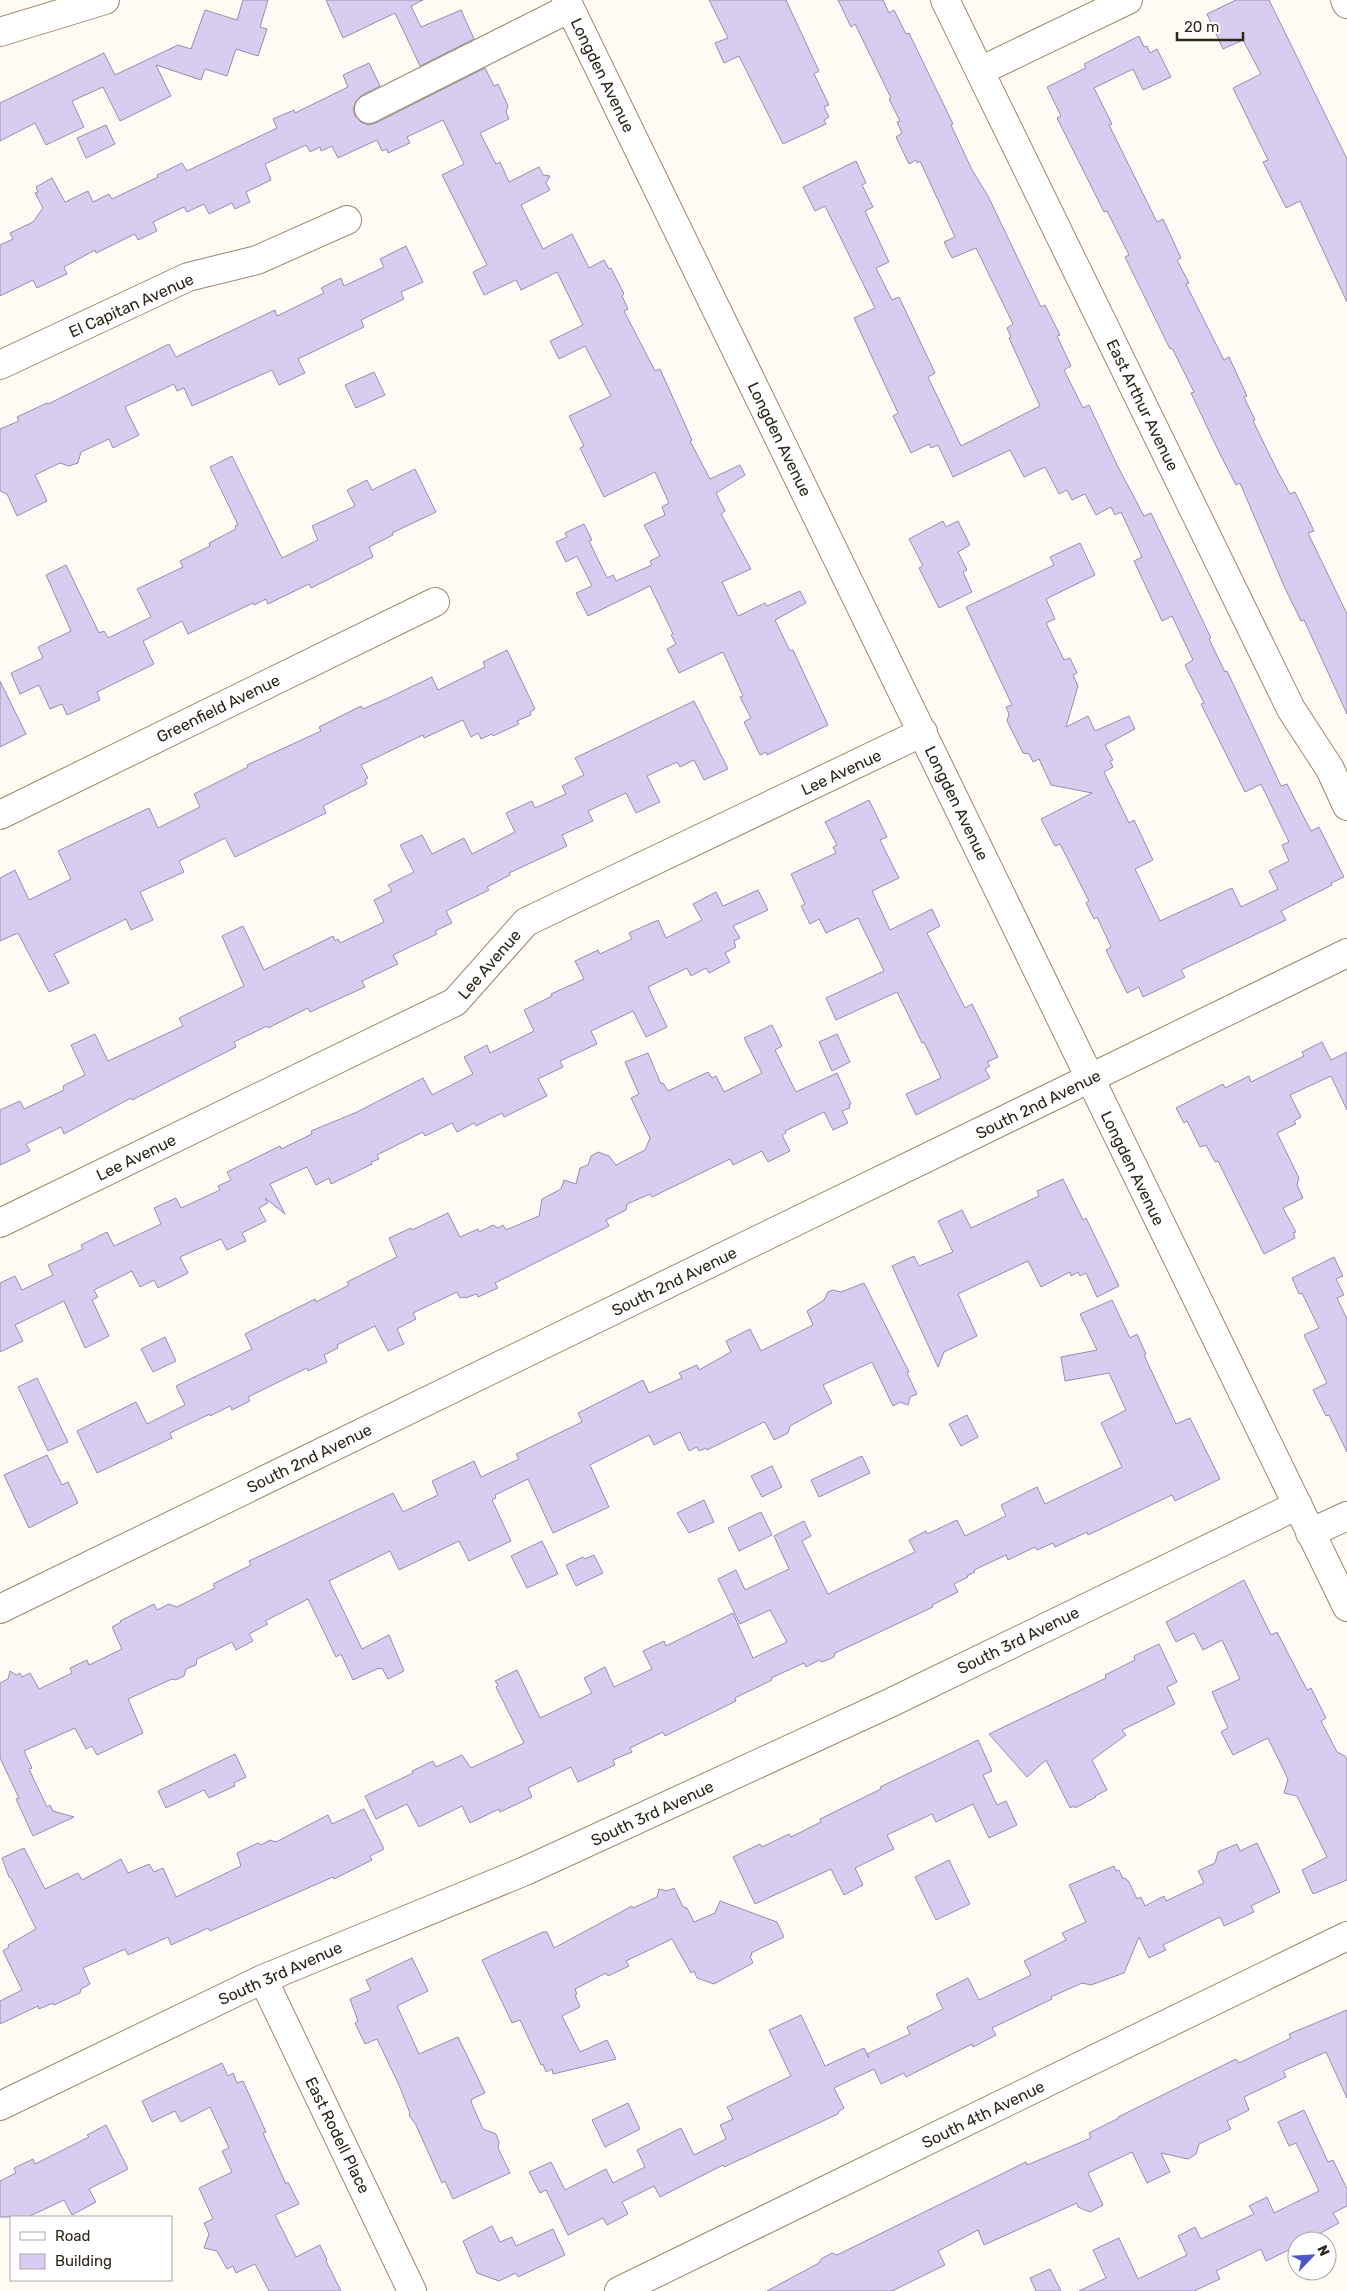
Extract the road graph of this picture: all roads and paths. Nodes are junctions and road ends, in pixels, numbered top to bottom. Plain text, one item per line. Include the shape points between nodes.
1 (105, 0) edge
2 (945, 0) edge
3 (1128, 0) edge
4 (1345, 0) edge
5 (568, 4) edge
6 (1347, 4) edge
7 (0, 32) edge
8 (980, 71) junction
9 (369, 109) dead end
10 (348, 220) dead end
11 (0, 365) edge
12 (435, 602) dead end
13 (923, 732) junction
14 (1347, 806) edge
15 (0, 815) edge
16 (1347, 953) edge
17 (1089, 1078) junction
18 (0, 1223) edge
19 (1298, 1505) junction
20 (1347, 1516) edge
21 (1310, 1533) junction
22 (1347, 1607) edge
23 (0, 1609) edge
24 (1347, 1936) edge
25 (263, 1978) junction
26 (0, 2106) edge
27 (412, 2291) edge
28 (619, 2291) edge

1 - 7 street
2 - 8 street, East Arthur Avenue
3 - 8 street
4 - 6 street
5 - 9 street
5 - 13 street, Longden Avenue
8 - 14 street, East Arthur Avenue via 1291,709 1330,769
10 - 11 street, El Capitan Avenue via 257,260 188,277
12 - 15 street, Greenfield Avenue
13 - 17 street, Longden Avenue
13 - 18 street, Lee Avenue via 526,922 455,1002
16 - 17 street, South 2nd Avenue
17 - 19 street, Longden Avenue
17 - 23 street, South 2nd Avenue
19 - 21 street, Longden Avenue
19 - 25 street, South 3rd Avenue via 890,1702 525,1871
20 - 21 street
21 - 22 street, Longden Avenue
24 - 28 street, South 4th Avenue
25 - 26 street, South 3rd Avenue
25 - 27 street, East Rodell Place

